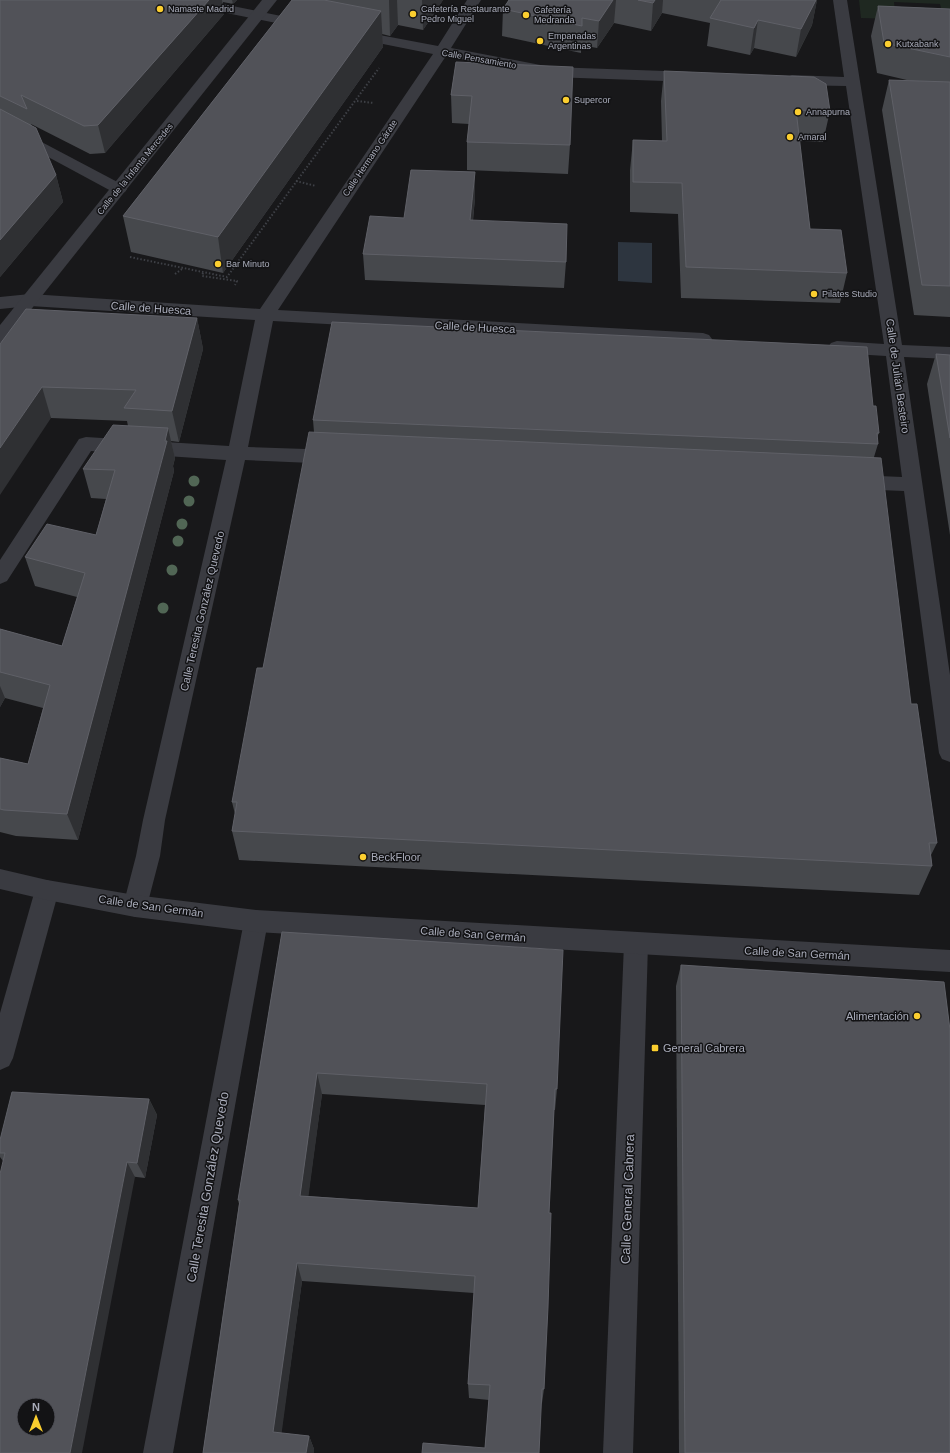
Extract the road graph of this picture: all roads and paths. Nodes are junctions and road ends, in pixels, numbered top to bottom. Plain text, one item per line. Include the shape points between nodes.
1 (182, 0) edge
2 (270, 0) edge
3 (474, 0) edge
4 (840, 0) edge
5 (258, 15) junction
6 (319, 28) edge
7 (342, 32) edge
8 (441, 52) junction
9 (379, 68) dead end
10 (710, 77) edge
11 (781, 80) edge
12 (852, 82) junction
13 (356, 101) junction
14 (374, 103) dead end
15 (0, 125) edge
16 (296, 181) junction
17 (316, 186) dead end
18 (119, 188) junction
19 (130, 257) edge
20 (239, 262) junction
21 (261, 267) dead end
22 (182, 268) junction
23 (203, 273) junction
24 (175, 274) dead end
25 (235, 284) dead end
26 (30, 300) junction
27 (0, 302) edge
28 (265, 315) junction
29 (0, 337) edge
30 (719, 340) edge
31 (822, 346) edge
32 (894, 350) junction
33 (950, 353) edge
34 (238, 453) junction
35 (349, 458) edge
36 (834, 481) edge
37 (913, 484) junction
38 (0, 576) edge
39 (950, 752) edge
40 (0, 879) edge
41 (46, 890) junction
42 (135, 906) junction
43 (256, 921) junction
44 (636, 944) junction
45 (950, 962) edge
46 (0, 1058) edge
47 (158, 1453) edge
48 (618, 1453) edge

1 - 5 street
2 - 5 street, Calle de la Infanta Mercedes
3 - 8 street, Calle Hermano Gárate
4 - 12 street, Calle de Julián Besteiro
5 - 6 street
5 - 18 street, Calle de la Infanta Mercedes
7 - 8 street, Calle Pensamiento
8 - 10 street, Calle Pensamiento via 551,72
8 - 28 street, Calle Hermano Gárate
9 - 13 path
11 - 12 street
12 - 32 street, Calle de Julián Besteiro
13 - 14 path
13 - 16 path
15 - 18 street
16 - 17 path
16 - 20 path
18 - 26 street, Calle de la Infanta Mercedes
19 - 22 path
20 - 21 path
20 - 23 path via 227,277
22 - 23 path
22 - 24 path
23 - 25 path via 202,276 237,281
26 - 27 street, Calle de Huesca
26 - 28 street, Calle de Huesca
26 - 29 street, Calle de la Infanta Mercedes
28 - 30 street, Calle de Huesca
28 - 34 street, Calle Teresita González Quevedo
31 - 32 street
32 - 33 street
32 - 37 street, Calle de Julián Besteiro
34 - 35 street
34 - 38 street via 86,444
34 - 42 street, Calle Teresita González Quevedo
36 - 37 street
37 - 39 street, Calle de Julián Besteiro
40 - 41 street, Calle de San Germán
41 - 42 street, Calle de San Germán
41 - 46 street
42 - 43 street, Calle de San Germán
43 - 44 street, Calle de San Germán
43 - 47 street, Calle Teresita González Quevedo
44 - 45 street, Calle de San Germán
44 - 48 street, Calle General Cabrera

